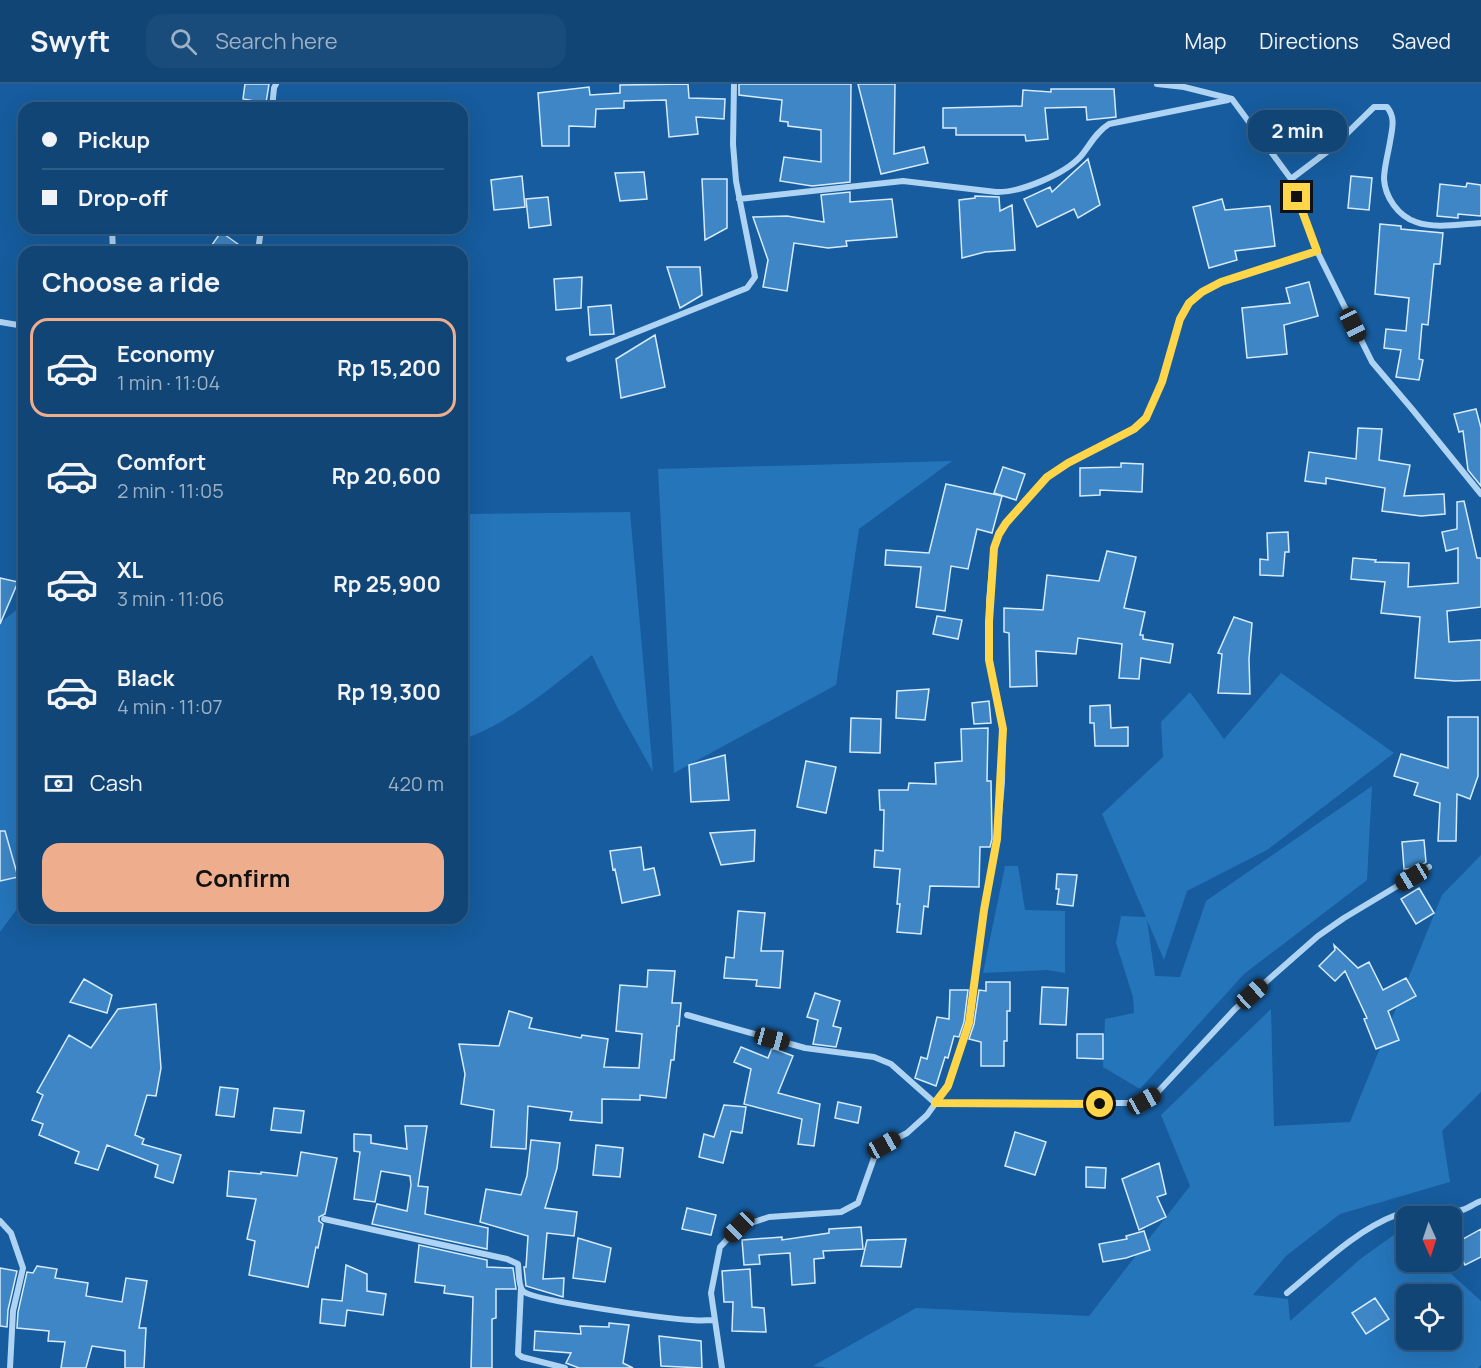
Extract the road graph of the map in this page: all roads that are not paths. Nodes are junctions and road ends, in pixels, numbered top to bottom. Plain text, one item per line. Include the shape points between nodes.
1 (276, 84) edge
2 (734, 84) edge
3 (1157, 84) edge
4 (1232, 99) junction
5 (272, 102) edge
6 (1291, 179) junction
7 (739, 199) junction
8 (1481, 223) edge
9 (1317, 251) junction
10 (0, 322) edge
11 (18, 325) edge
12 (568, 359) dead end
13 (1481, 494) edge
14 (1430, 867) dead end
15 (687, 1016) dead end
16 (935, 1103) junction
17 (1481, 1201) edge
18 (324, 1219) dead end
19 (0, 1221) edge
20 (521, 1288) junction
21 (1287, 1293) dead end
22 (714, 1320) junction
23 (10, 1368) edge
24 (565, 1368) edge
25 (722, 1368) edge

1 - 5 street
2 - 7 street via 733,144
3 - 4 street
4 - 6 street
4 - 7 street via 1109,124 1069,166 1011,192 903,181
6 - 8 street via 1332,148 1374,107 1387,107 1393,122 1384,178 1388,197 1399,211 1416,222
6 - 9 street
7 - 12 street via 754,278 747,288
9 - 13 street via 1372,362
9 - 16 street via 1221,282 1189,303 1146,418 1134,429 1047,477 999,534 994,548 989,613 989,660 1003,729 997,839 969,1023 948,1086
10 - 11 street
14 - 16 street via 1318,936 1235,1009 1155,1095 1144,1101 1123,1105
15 - 16 street via 805,1048 874,1057 891,1064
16 - 22 street via 907,1133 884,1145 874,1158 858,1203 841,1212 770,1217 739,1227 720,1247 711,1293
17 - 21 street via 1464,1210 1395,1215 1345,1243
18 - 20 street via 507,1259 518,1264
19 - 23 street via 11,1233 23,1268 13,1311
20 - 22 street via 533,1296 577,1306
20 - 24 street via 518,1354
22 - 25 street

